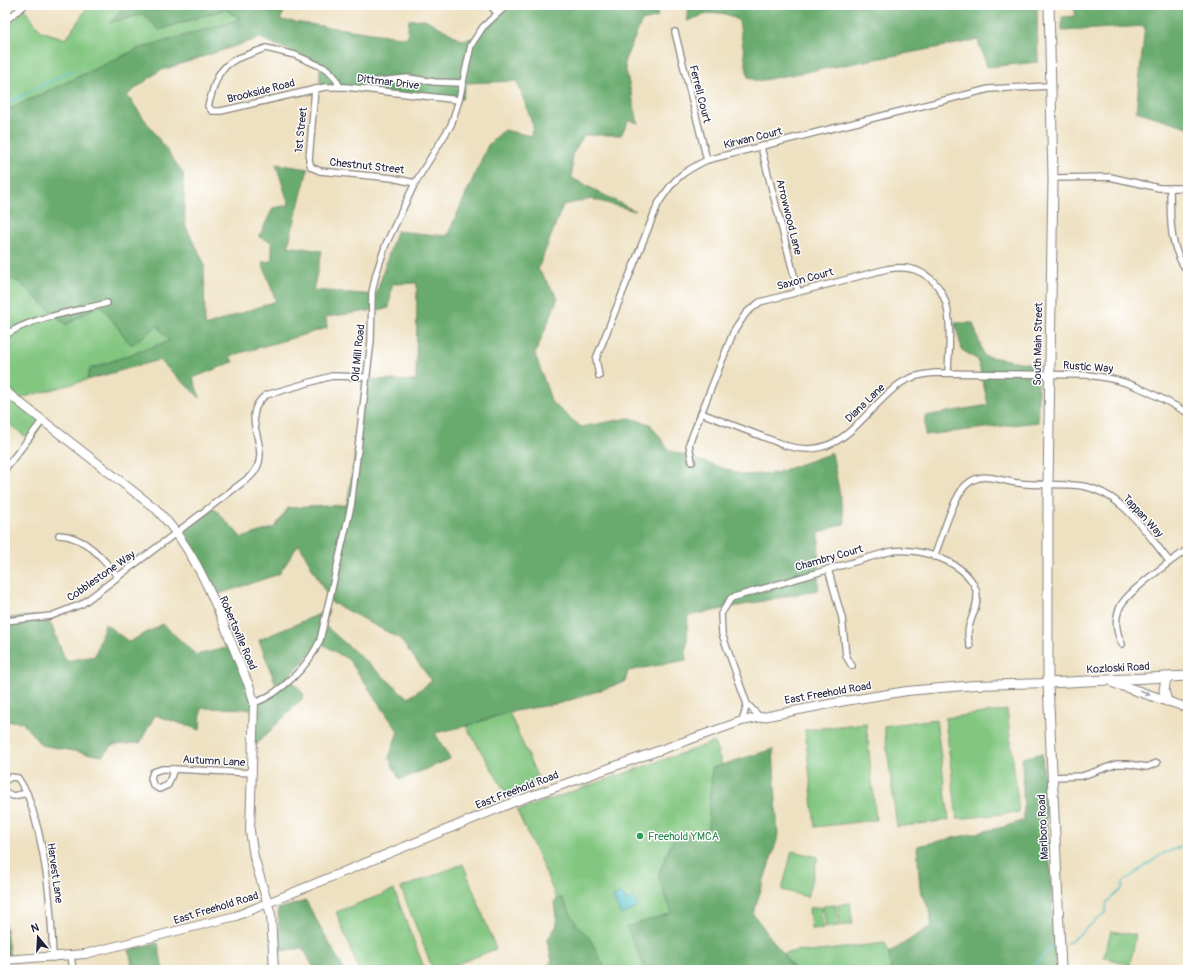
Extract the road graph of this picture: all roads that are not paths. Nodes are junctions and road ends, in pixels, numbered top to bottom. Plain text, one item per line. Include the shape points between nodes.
1 (25, 5) edge
2 (490, 5) edge
3 (507, 5) edge
4 (1049, 5) edge
5 (497, 13) junction
6 (5, 21) edge
7 (675, 32) dead end
8 (370, 82) dead end
9 (463, 83) junction
10 (1050, 86) junction
11 (340, 87) junction
12 (315, 89) junction
13 (459, 100) junction
14 (761, 147) junction
15 (707, 160) junction
16 (316, 171) joint
17 (1053, 178) junction
18 (415, 183) junction
19 (1188, 188) edge
20 (1170, 189) junction
21 (1188, 272) edge
22 (798, 291) junction
23 (107, 303) dead end
24 (5, 336) edge
25 (948, 373) junction
26 (1050, 374) junction
27 (599, 376) dead end
28 (365, 377) junction
29 (5, 391) edge
30 (701, 413) junction
31 (1188, 413) edge
32 (43, 420) junction
33 (692, 462) dead end
34 (5, 469) edge
35 (1048, 484) junction
36 (177, 533) junction
37 (59, 535) dead end
38 (1188, 549) edge
39 (934, 557) junction
40 (1170, 562) junction
41 (828, 569) junction
42 (118, 577) junction
43 (5, 621) edge
44 (1122, 644) dead end
45 (970, 646) dead end
46 (852, 666) dead end
47 (1188, 676) edge
48 (1166, 677) junction
49 (1097, 681) junction
50 (1048, 683) junction
51 (1167, 700) junction
52 (254, 703) junction
53 (747, 704) junction
54 (1188, 708) edge
55 (760, 717) junction
56 (742, 721) junction
57 (1156, 763) dead end
58 (174, 769) junction
59 (252, 773) junction
60 (1052, 777) junction
61 (5, 781) edge
62 (5, 792) edge
63 (27, 793) junction
64 (269, 902) junction
65 (71, 956) junction
66 (53, 958) junction
67 (5, 960) edge
68 (73, 970) edge
69 (274, 970) edge
70 (1061, 970) edge

1 - 6 street
2 - 5 street
3 - 5 street, Old Mill Road
4 - 10 main road, South Main Street
5 - 9 street, Old Mill Road via 483,27 471,45
7 - 15 street, Ferrell Court
8 - 9 street via 408,78
9 - 13 street, Old Mill Road
10 - 14 street, Kirwan Court via 989,89
10 - 17 main road, South Main Street
11 - 12 street, Dittmar Drive
11 - 12 street, Brookside Road via 330,72 321,66 272,48 261,49 236,59 221,71 208,102 212,111 221,112
11 - 13 street, Dittmar Drive
12 - 16 street, 1st Street via 309,160 311,167
13 - 18 street, Old Mill Road via 448,132
14 - 15 street, Kirwan Court
14 - 22 street, Arrowwood Lane
15 - 27 street, Kirwan Court via 673,181 658,204 596,359
16 - 18 street, Chestnut Street via 392,178
17 - 20 street via 1110,177
17 - 26 main road, South Main Street
18 - 28 street, Old Mill Road via 386,244 376,274 372,292 370,341
19 - 20 street
20 - 21 street via 1171,233 1176,251
22 - 25 street, Saxon Court via 895,267 910,268 924,274 938,286 947,304
22 - 30 street, Saxon Court via 760,302 746,313 732,333
23 - 24 street via 29,323
25 - 26 street, Diana Lane
25 - 30 street, Diana Lane via 925,374 902,382 848,434 829,445 814,449 787,446
26 - 31 street, Rustic Way via 1087,374 1120,380 1141,387
26 - 35 main road, South Main Street
28 - 36 street, Cobblestone Way via 332,376 264,396 257,406 254,417 261,454 255,472
28 - 52 street, Old Mill Road via 351,506 320,640 300,670 272,695
29 - 32 main road, Robertsville Road
30 - 33 street, Saxon Court via 689,444
32 - 34 street
32 - 36 main road, Robertsville Road via 146,500
35 - 39 street, Tappan Way via 1012,482 984,476 972,480 958,496
35 - 40 street, Tappan Way via 1084,486 1114,499
35 - 50 main road, South Main Street
36 - 42 street, Cobblestone Way
36 - 52 main road, Robertsville Road via 199,569
37 - 42 street via 79,539 96,552
38 - 40 street
39 - 41 street, Chambry Court via 910,550 896,550
39 - 45 street, Chambry Court via 959,568 974,583 977,602 968,634
40 - 44 street via 1129,595 1120,606 1117,633
41 - 46 street via 842,618 846,656
41 - 53 street, Chambry Court via 731,598 721,614 722,634
42 - 43 street, Cobblestone Way via 72,609 51,616
47 - 48 main road, Kozloski Road
48 - 49 main road, Kozloski Road
48 - 51 main road via 1164,691
49 - 50 main road, Kozloski Road
49 -> 51 main road via 1124,685
50 - 55 main road, East Freehold Road via 975,685 907,691
50 - 60 main road, Marlboro Road
51 - 54 main road
52 - 59 main road, Robertsville Road
53 - 55 street, Chambry Court
53 - 56 street
55 - 56 main road, East Freehold Road
56 - 64 main road, East Freehold Road via 514,802
57 - 60 street via 1148,767 1117,764 1082,776
58 - 58 street, Autumn Lane via 166,787 159,789 153,785 153,772
58 - 59 street, Autumn Lane
59 - 64 main road, Robertsville Road via 251,841
60 - 70 main road, Marlboro Road
61 - 63 street, Harvest Lane via 11,777 18,778
62 - 63 street via 13,796
63 - 66 street, Harvest Lane via 44,856
64 - 65 main road, East Freehold Road via 208,924
64 - 69 main road, Robertsville Road
65 - 66 main road, East Freehold Road
65 - 68 street
66 - 67 main road, East Freehold Road

